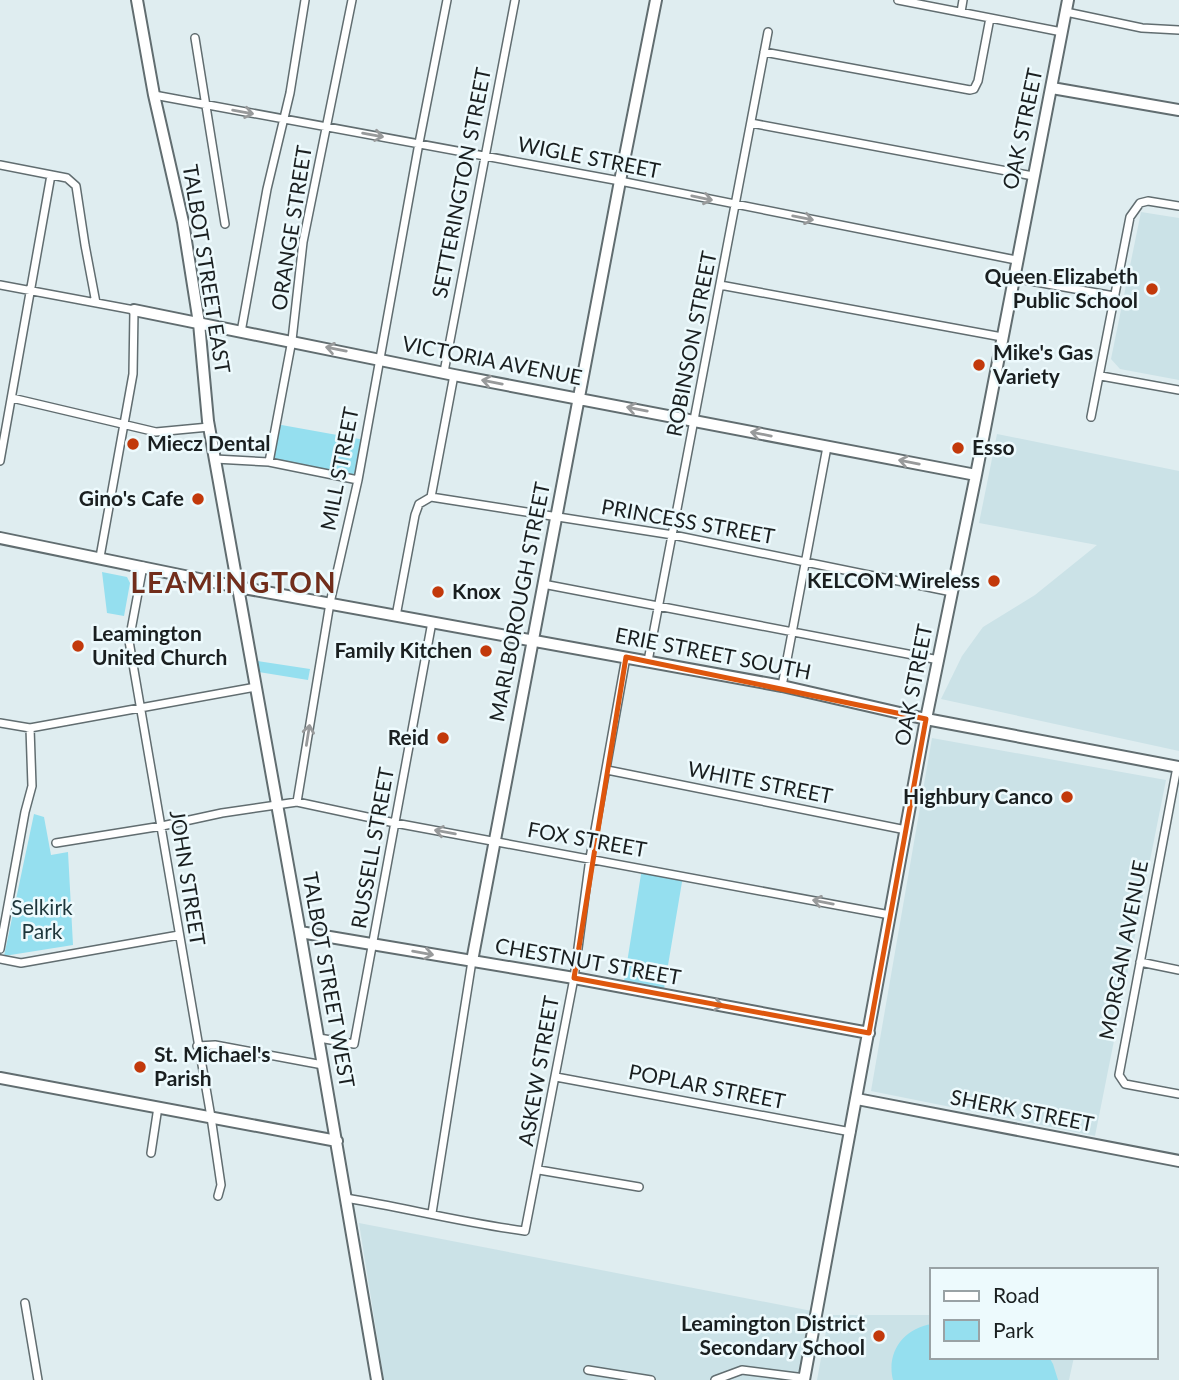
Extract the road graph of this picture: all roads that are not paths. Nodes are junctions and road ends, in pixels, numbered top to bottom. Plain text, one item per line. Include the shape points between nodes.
1 (137, 0) edge
2 (305, 0) edge
3 (352, 0) edge
4 (447, 0) edge
5 (515, 0) edge
6 (656, 0) edge
7 (898, 0) edge
8 (963, 0) edge
9 (1068, 0) edge
10 (961, 12) junction
11 (1066, 12) junction
12 (990, 18) junction
13 (1179, 30) edge
14 (768, 32) dead end
15 (1062, 32) junction
16 (195, 38) dead end
17 (764, 52) junction
18 (1052, 88) junction
19 (154, 96) junction
20 (205, 105) junction
21 (1179, 110) edge
22 (283, 119) junction
23 (751, 123) junction
24 (327, 127) junction
25 (419, 143) junction
26 (485, 157) junction
27 (0, 165) edge
28 (51, 175) junction
29 (1033, 176) junction
30 (620, 181) junction
31 (736, 205) junction
32 (1179, 206) edge
33 (225, 224) dead end
34 (1016, 260) junction
35 (1013, 278) junction
36 (0, 285) edge
37 (720, 285) junction
38 (31, 291) junction
39 (1114, 296) junction
40 (96, 303) junction
41 (134, 310) junction
42 (199, 323) junction
43 (241, 332) junction
44 (1002, 337) junction
45 (292, 340) junction
46 (379, 358) junction
47 (449, 373) junction
48 (1101, 376) junction
49 (1179, 390) edge
50 (12, 398) junction
51 (579, 398) junction
52 (1091, 417) dead end
53 (695, 420) junction
54 (124, 423) junction
55 (209, 427) junction
56 (827, 447) junction
57 (215, 459) junction
58 (0, 461) edge
59 (269, 462) junction
60 (976, 474) junction
61 (358, 480) junction
62 (431, 497) junction
63 (555, 517) junction
64 (673, 535) junction
65 (0, 538) edge
66 (100, 557) junction
67 (804, 561) junction
68 (143, 566) junction
69 (543, 584) junction
70 (238, 587) junction
71 (952, 592) junction
72 (330, 603) junction
73 (659, 606) junction
74 (396, 615) junction
75 (432, 622) junction
76 (793, 631) junction
77 (533, 640) junction
78 (626, 657) junction
79 (939, 660) junction
80 (648, 661) junction
81 (782, 686) junction
82 (256, 687) junction
83 (140, 709) junction
84 (926, 719) junction
85 (0, 723) edge
86 (30, 729) junction
87 (1178, 767) edge
88 (607, 770) junction
89 (297, 802) junction
90 (277, 805) junction
91 (395, 823) junction
92 (162, 826) junction
93 (906, 830) junction
94 (495, 841) junction
95 (56, 843) dead end
96 (590, 859) junction
97 (890, 915) junction
98 (300, 932) junction
99 (179, 935) junction
100 (373, 944) junction
101 (0, 949) edge
102 (0, 959) edge
103 (472, 961) junction
104 (1140, 962) junction
105 (1179, 970) edge
106 (574, 978) junction
107 (869, 1033) junction
108 (319, 1038) junction
109 (197, 1045) junction
110 (323, 1065) junction
111 (556, 1077) junction
112 (0, 1078) edge
113 (1179, 1094) edge
114 (857, 1099) junction
115 (158, 1107) junction
116 (211, 1117) junction
117 (851, 1132) junction
118 (337, 1141) junction
119 (151, 1153) dead end
120 (1179, 1161) edge
121 (539, 1170) junction
122 (639, 1187) dead end
123 (218, 1196) dead end
124 (346, 1198) junction
125 (432, 1213) junction
126 (25, 1303) dead end
127 (588, 1370) dead end
128 (804, 1379) edge
129 (38, 1380) edge
130 (377, 1380) edge
131 (651, 1380) edge
132 (715, 1380) edge

1 - 19 street, TALBOT STREET EAST
2 - 22 street
3 - 24 street, ORANGE STREET
4 - 25 street, MILL STREET
5 - 26 street, SETTERINGTON STREET
6 - 30 street, MARLBOROUGH STREET
7 - 10 street
8 - 10 street
9 - 11 street, OAK STREET
10 - 12 street
11 - 13 street via 1142,28
11 - 15 street, OAK STREET
12 - 15 street
12 - 17 street via 978,81 970,90
14 - 17 street, ROBINSON STREET
15 - 18 street, OAK STREET
16 - 20 street
17 - 23 street, ROBINSON STREET
18 - 21 street
18 - 29 street, OAK STREET
19 - 20 street, WIGLE STREET
19 - 42 street, TALBOT STREET EAST via 183,222
20 -> 22 street, WIGLE STREET
20 - 33 street
22 - 24 street, WIGLE STREET
22 - 43 street
23 - 29 street
23 - 31 street, ROBINSON STREET
24 -> 25 street, WIGLE STREET
24 - 45 street, ORANGE STREET via 303,242
25 - 26 street, WIGLE STREET
25 - 46 street, MILL STREET
26 - 30 street, WIGLE STREET
26 - 47 street, SETTERINGTON STREET
27 - 28 street
28 - 38 street
28 - 40 street via 67,178 76,186
29 - 34 street, OAK STREET
30 -> 31 street, WIGLE STREET
30 - 51 street, MARLBOROUGH STREET
31 -> 34 street, WIGLE STREET
31 - 37 street, ROBINSON STREET
32 - 39 street via 1140,203 1130,217
34 - 35 street, OAK STREET
35 - 39 street
35 - 44 street, OAK STREET
36 - 38 street, VICTORIA AVENUE
37 - 44 street
37 - 53 street, ROBINSON STREET
38 - 40 street, VICTORIA AVENUE
38 - 50 street
39 - 48 street
40 - 41 street, VICTORIA AVENUE
41 - 42 street, VICTORIA AVENUE
41 - 54 street via 133,374
42 - 43 street, VICTORIA AVENUE
42 - 55 street, TALBOT STREET EAST
43 - 45 street, VICTORIA AVENUE
44 - 60 street, OAK STREET
46 -> 45 street, VICTORIA AVENUE
45 - 59 street, ORANGE STREET
46 - 47 street, VICTORIA AVENUE
46 - 61 street, MILL STREET
51 -> 47 street, VICTORIA AVENUE
47 - 62 street, SETTERINGTON STREET
48 - 49 street
48 - 52 street
50 - 54 street
50 - 58 street
53 -> 51 street, VICTORIA AVENUE
51 - 63 street, MARLBOROUGH STREET
56 -> 53 street, VICTORIA AVENUE
53 - 64 street, ROBINSON STREET
54 - 55 street via 156,432
54 - 66 street
55 - 57 street, TALBOT STREET EAST
60 -> 56 street, VICTORIA AVENUE
56 - 67 street
57 - 59 street
57 - 70 street, TALBOT STREET EAST
59 - 61 street
60 - 71 street, OAK STREET
61 - 72 street, MILL STREET
62 - 63 street, PRINCESS STREET
62 - 74 street via 419,504
63 - 64 street, PRINCESS STREET
63 - 69 street, MARLBOROUGH STREET
64 - 67 street, PRINCESS STREET
64 - 73 street, ROBINSON STREET
65 - 66 street, ERIE STREET SOUTH
66 - 68 street, ERIE STREET SOUTH
67 - 71 street, PRINCESS STREET
67 - 76 street
68 - 70 street, ERIE STREET SOUTH
68 - 83 street, JOHN STREET via 129,641
69 - 73 street
69 - 77 street, MARLBOROUGH STREET
70 - 72 street, ERIE STREET SOUTH
70 - 82 street, TALBOT STREET WEST
71 - 79 street, OAK STREET
72 - 74 street, ERIE STREET SOUTH
89 -> 72 street, MILL STREET
73 - 76 street
73 - 80 street, ROBINSON STREET
74 - 75 street, ERIE STREET SOUTH
75 - 77 street, ERIE STREET SOUTH
75 - 91 street, RUSSELL STREET
76 - 79 street
76 - 81 street
77 - 78 street, ERIE STREET SOUTH
77 - 94 street, MARLBOROUGH STREET
78 - 80 street, ERIE STREET SOUTH
78 - 88 street, ASKEW STREET
79 - 84 street, OAK STREET
80 - 81 street, ERIE STREET SOUTH
81 - 84 street, ERIE STREET SOUTH
82 - 83 street
82 - 90 street, TALBOT STREET WEST
83 - 86 street
83 - 92 street, JOHN STREET
84 - 87 street, ERIE STREET SOUTH
84 - 93 street, OAK STREET
85 - 86 street
86 - 101 street via 32,786
87 - 104 street, MORGAN AVENUE
88 - 93 street, WHITE STREET
88 - 96 street, ASKEW STREET
89 - 90 street, FOX STREET
89 - 91 street, FOX STREET
90 - 92 street, FOX STREET
90 - 98 street, TALBOT STREET WEST
94 -> 91 street, FOX STREET
91 - 100 street, RUSSELL STREET
92 - 95 street, FOX STREET
92 - 99 street, JOHN STREET
93 - 97 street, OAK STREET
94 - 96 street, FOX STREET
94 - 103 street, MARLBOROUGH STREET
97 -> 96 street, FOX STREET
96 - 106 street, ASKEW STREET
97 - 107 street, OAK STREET
98 - 100 street, CHESTNUT STREET
98 - 108 street, TALBOT STREET WEST
99 - 102 street via 21,963
99 - 109 street, JOHN STREET
100 -> 103 street, CHESTNUT STREET
100 - 108 street, RUSSELL STREET via 354,1044
103 - 106 street, CHESTNUT STREET
103 - 125 street, MARLBOROUGH STREET
104 - 105 street
104 - 113 street, MORGAN AVENUE via 1119,1074 1125,1084
106 -> 107 street, CHESTNUT STREET
106 - 111 street, ASKEW STREET
107 - 114 street, OAK STREET
108 - 110 street, TALBOT STREET WEST
109 - 110 street
109 - 116 street, JOHN STREET
110 - 118 street, TALBOT STREET WEST
111 - 117 street, POPLAR STREET
111 - 121 street, ASKEW STREET
112 - 115 street
114 - 117 street, OAK STREET
114 - 120 street, SHERK STREET
115 - 116 street
115 - 119 street
116 - 118 street
116 - 123 street, JOHN STREET via 221,1185
117 - 128 street, OAK STREET
118 - 124 street, TALBOT STREET WEST
121 - 122 street
121 - 125 street, ASKEW STREET via 526,1231
124 - 125 street
124 - 130 street, TALBOT STREET WEST
126 - 129 street
127 - 131 street
128 - 132 street via 742,1370

